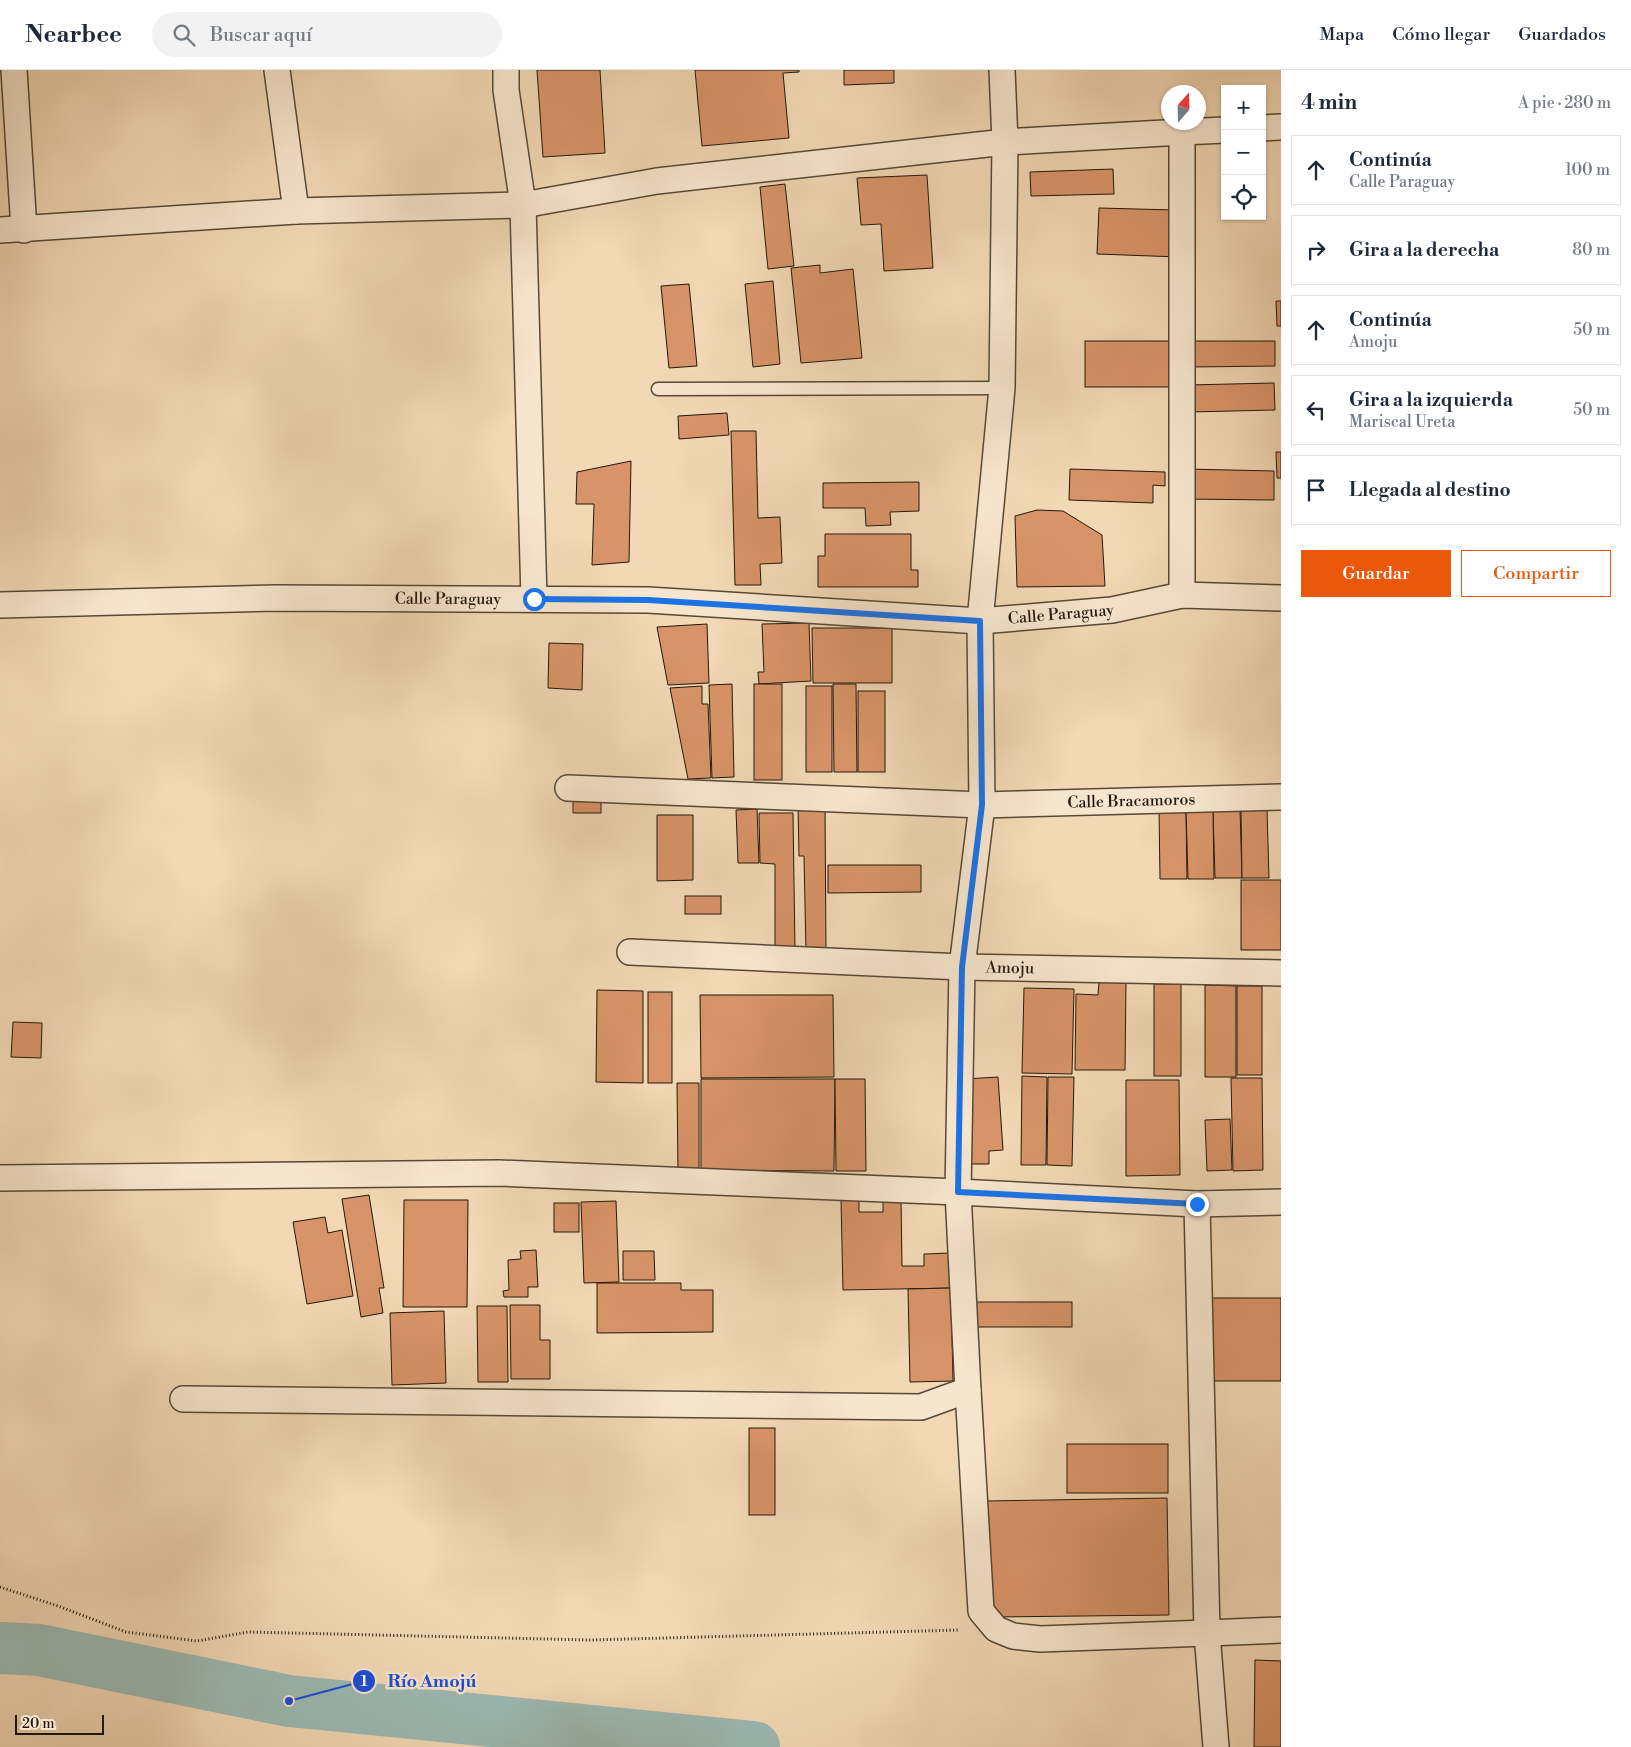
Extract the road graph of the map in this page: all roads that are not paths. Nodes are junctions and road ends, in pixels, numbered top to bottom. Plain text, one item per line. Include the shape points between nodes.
1 (14, 70) edge
2 (277, 70) edge
3 (506, 70) edge
4 (1002, 70) edge
5 (1281, 127) edge
6 (1266, 128) edge
7 (1221, 130) edge
8 (1182, 132) junction
9 (1005, 142) junction
10 (523, 205) junction
11 (296, 211) junction
12 (12, 230) edge
13 (1002, 388) junction
14 (658, 389) dead end
15 (1182, 595) junction
16 (1281, 598) edge
17 (534, 599) junction
18 (0, 605) edge
19 (980, 621) junction
20 (568, 788) dead end
21 (1281, 798) edge
22 (982, 805) junction
23 (630, 952) dead end
24 (962, 967) junction
25 (1281, 973) edge
26 (0, 1178) edge
27 (958, 1192) junction
28 (1281, 1202) edge
29 (1197, 1204) junction
30 (968, 1390) junction
31 (183, 1399) dead end
32 (1281, 1630) edge
33 (1207, 1633) junction
34 (1216, 1747) edge

1 - 12 street
2 - 11 street
3 - 10 street
4 - 9 street
5 - 6 street
7 - 8 street
8 - 9 street
8 - 15 street
9 - 10 street via 656,181
9 - 13 street
10 - 11 street
10 - 17 street
11 - 12 street
13 - 14 lane
13 - 19 street
15 - 16 street, Calle Paraguay
15 - 19 street, Calle Paraguay via 1112,610
17 - 18 street, Calle Paraguay via 277,598
17 - 19 street, Calle Paraguay via 648,600
19 - 22 street
20 - 22 street, Calle Bracamoros
21 - 22 street, Calle Bracamoros
22 - 24 street
23 - 24 street
24 - 25 street, Amoju
24 - 27 street, Amoju
26 - 27 street via 500,1173
27 - 29 street
27 - 30 street, Amoju
28 - 29 street
29 - 33 street
30 - 31 street via 921,1407
30 - 33 street, Amoju via 981,1611 996,1629 1013,1636 1040,1640
32 - 33 street
33 - 34 street

